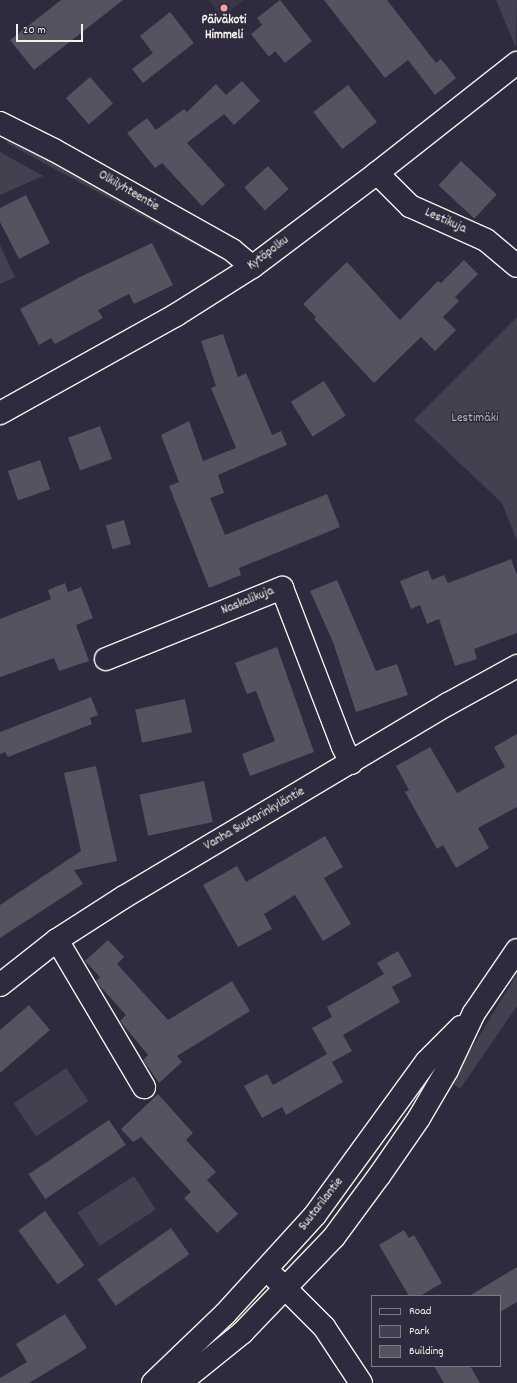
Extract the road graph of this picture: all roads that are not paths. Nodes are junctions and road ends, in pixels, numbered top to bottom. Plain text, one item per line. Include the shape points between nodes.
1 (517, 63) edge
2 (0, 123) edge
3 (378, 173) junction
4 (517, 266) edge
5 (252, 267) junction
6 (0, 413) edge
7 (106, 659) dead end
8 (517, 666) edge
9 (351, 763) junction
10 (57, 940) junction
11 (517, 950) edge
12 (0, 985) edge
13 (474, 1013) junction
14 (144, 1088) dead end
15 (267, 1270) junction
16 (285, 1288) junction
17 (153, 1383) edge
18 (180, 1383) edge
19 (361, 1383) edge

1 - 3 street, Kytöpolku
2 - 5 street, Olkilyhteentie via 54,150 232,250
3 - 4 street, Lestikuja via 410,206 486,240
3 - 5 street, Kytöpolku
5 - 6 street, Kytöpolku via 176,316
7 - 9 street, Naskalikuja via 282,588
8 - 9 street, Vanha Suutarinkyläntie via 448,704
9 - 10 street, Vanha Suutarinkyläntie via 124,897
10 - 12 street, Vanha Suutarinkyläntie
10 - 14 street
11 - 13 street, Suutarilantie
13 - 15 street, Suutarilantie via 427,1061 315,1215
13 - 16 street, Suutarilantie via 447,1070 380,1176 334,1237
15 - 16 street
15 - 17 street, Suutarilantie
16 - 18 street, Suutarilantie via 242,1333
16 - 19 street via 324,1327

